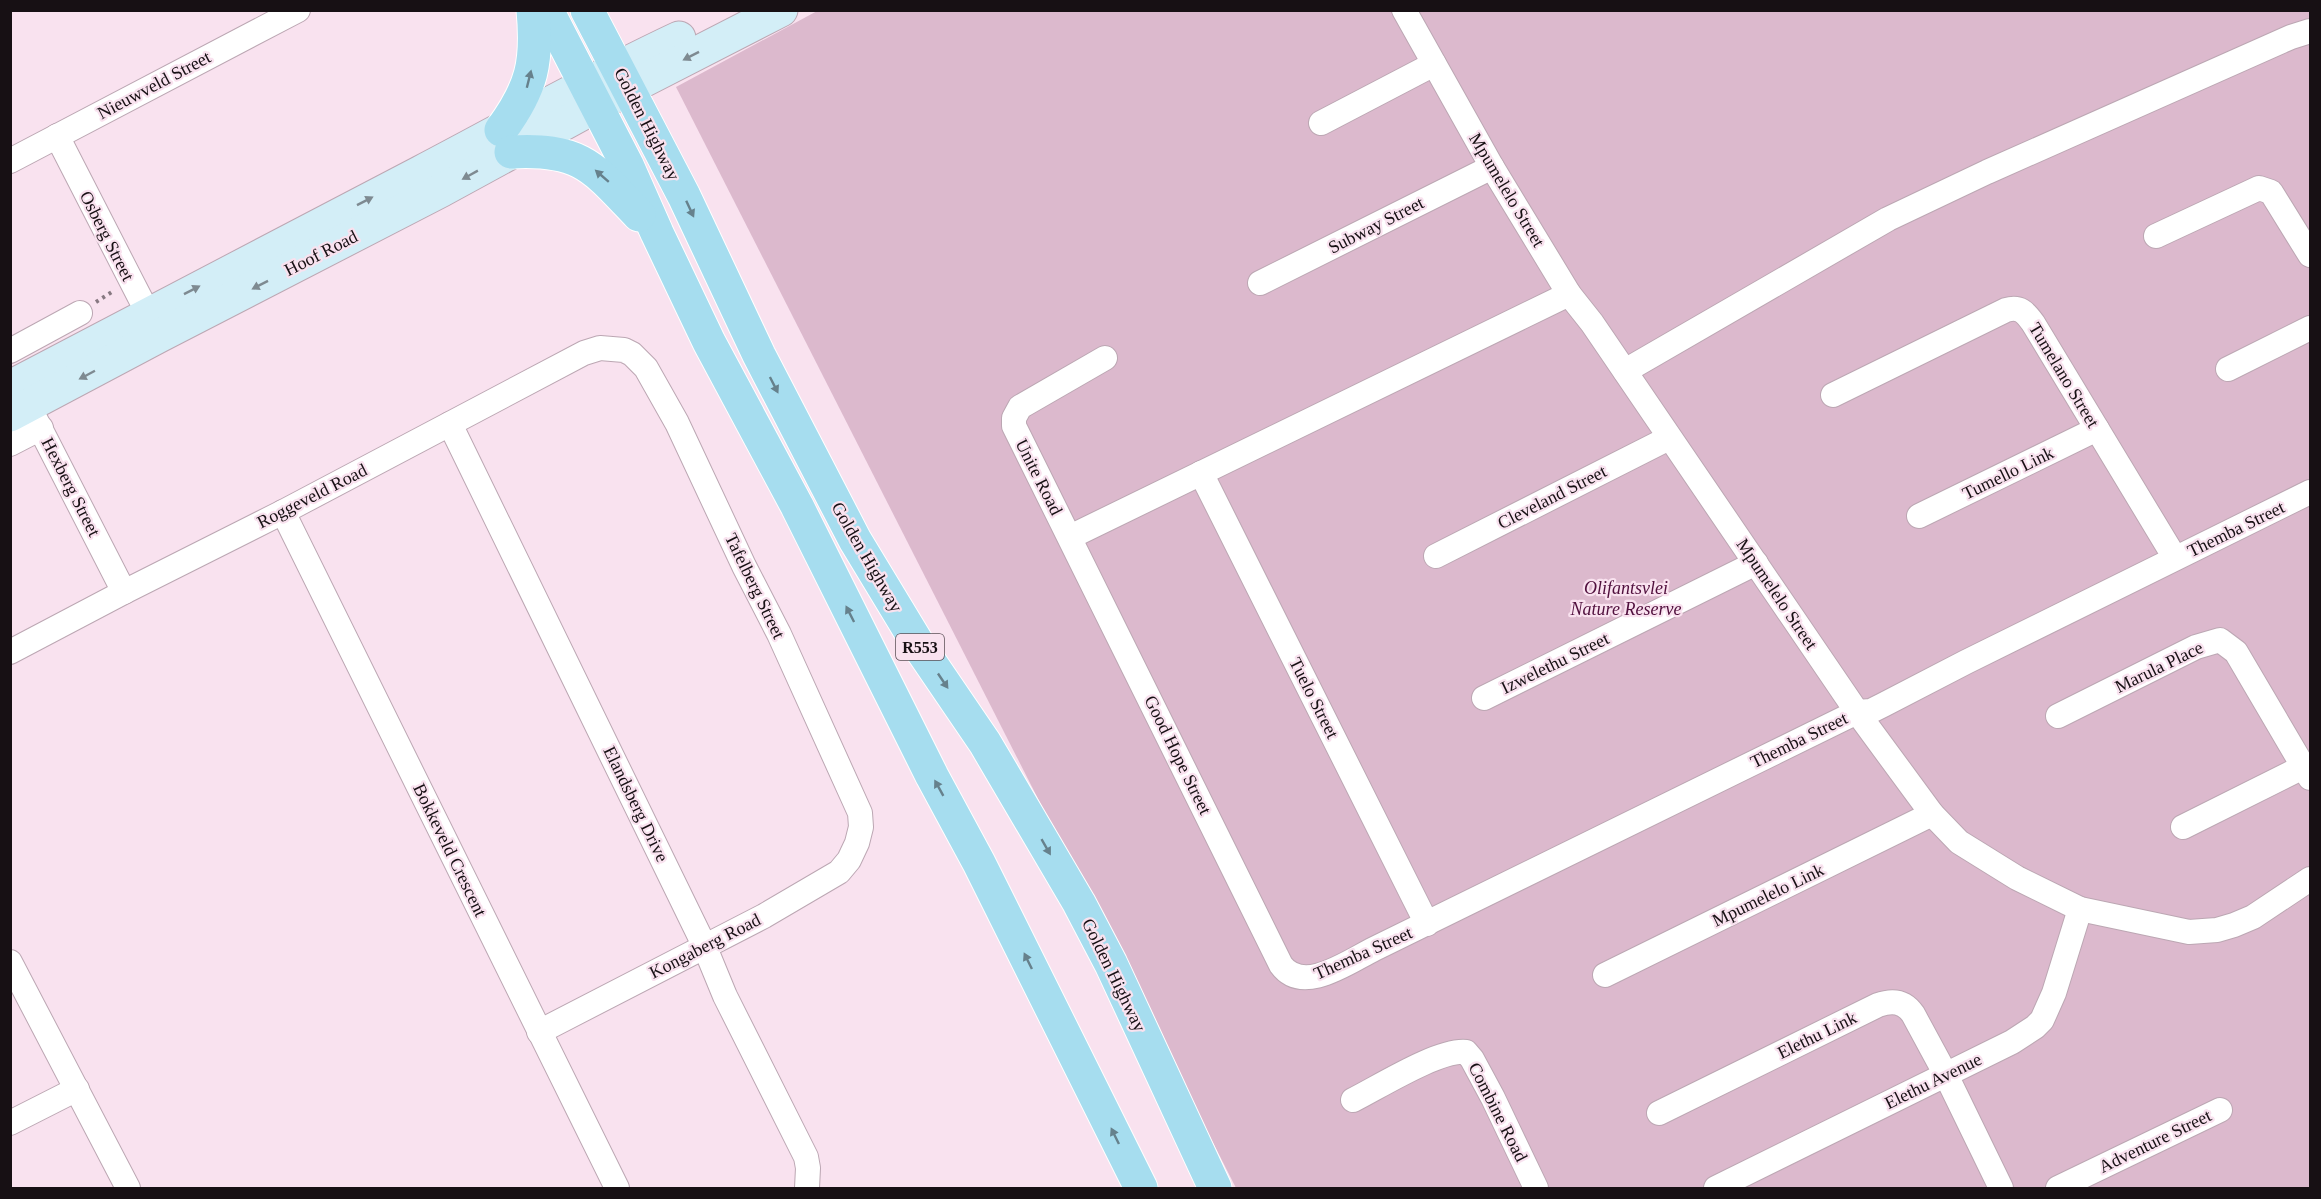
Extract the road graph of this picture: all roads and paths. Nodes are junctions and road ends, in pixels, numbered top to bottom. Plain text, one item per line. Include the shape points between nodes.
1 (298, 10) edge
2 (533, 10) edge
3 (547, 10) edge
4 (587, 10) edge
5 (737, 10) edge
6 (781, 10) edge
7 (1404, 10) edge
8 (257, 20) edge
9 (2310, 31) edge
10 (1434, 64) junction
11 (623, 78) junction
12 (592, 94) junction
13 (1320, 123) dead end
14 (57, 136) junction
15 (506, 141) junction
16 (10, 160) edge
17 (1492, 167) junction
18 (657, 233) junction
19 (2156, 236) dead end
20 (2310, 255) edge
21 (130, 282) junction
22 (1260, 283) dead end
23 (1569, 294) junction
24 (80, 313) joint
25 (153, 325) junction
26 (2310, 328) edge
27 (615, 348) joint
28 (10, 351) edge
29 (1105, 358) dead end
30 (2228, 369) dead end
31 (1625, 371) junction
32 (1833, 395) dead end
33 (22, 404) edge
34 (450, 424) junction
35 (2097, 429) junction
36 (1669, 438) junction
37 (10, 444) edge
38 (1201, 473) junction
39 (2310, 492) edge
40 (283, 512) junction
41 (1919, 516) dead end
42 (1071, 537) junction
43 (1436, 556) dead end
44 (2175, 558) junction
45 (1756, 563) junction
46 (124, 592) junction
47 (10, 652) edge
48 (1484, 699) dead end
49 (1857, 712) junction
50 (2058, 716) dead end
51 (2307, 773) edge
52 (1932, 814) junction
53 (2183, 826) dead end
54 (857, 843) joint
55 (2310, 879) edge
56 (2079, 909) junction
57 (1427, 924) junction
58 (704, 945) junction
59 (10, 962) edge
60 (1287, 972) joint
61 (1605, 975) dead end
62 (539, 1032) junction
63 (1946, 1075) junction
64 (77, 1089) junction
65 (1353, 1100) dead end
66 (2220, 1110) dead end
67 (1659, 1113) dead end
68 (10, 1123) edge
69 (1532, 1187) edge
70 (128, 1188) edge
71 (617, 1188) edge
72 (807, 1188) edge
73 (1140, 1188) edge
74 (1215, 1188) edge
75 (1716, 1188) edge
76 (2001, 1188) edge
77 (2058, 1188) edge

1 - 8 street, Nieuwveld Street
15 -> 2 main road via 530,77 535,35
3 - 12 main road, Golden Highway / R553
4 - 11 main road, Golden Highway / R553
5 - 11 main road
6 -> 11 main road
7 - 10 street, Mpumelelo Street
8 - 14 street, Nieuwveld Street
9 - 31 street via 1888,219
10 - 13 street
10 - 17 street, Mpumelelo Street
11 - 12 main road, Hoof Road
11 -> 74 main road, Golden Highway / R553 via 855,540 921,649 985,743 1078,903
12 - 15 main road, Hoof Road
12 - 18 main road, Golden Highway / R553
14 - 16 street, Nieuwveld Street
14 - 21 street, Osberg Street
18 -> 15 main road via 597,171 574,158
15 - 25 main road, Hoof Road via 432,196
17 - 22 street, Subway Street
17 - 23 street, Mpumelelo Street
73 -> 18 main road, Golden Highway / R553 via 979,863 709,342
19 - 20 street via 2259,188 2271,192
21 - 24 path
21 - 25 street, Osberg Street
23 - 31 street, Mpumelelo Street
23 - 38 street
24 - 28 street
25 - 33 main road, Hoof Road
26 - 30 street
27 - 34 street, Roggeveld Road via 584,353
27 - 54 street, Tafelberg Street via 632,354 646,368 677,423 860,813
29 - 42 street, Unite Road via 1020,407 1014,418 1015,428
31 - 36 street, Mpumelelo Street
32 - 35 street, Tumelano Street via 2006,310 2016,309 2025,312 2033,323
33 - 37 street
33 - 46 street, Hexberg Street
34 - 40 street, Roggeveld Road
34 - 58 street, Elandsberg Drive
35 - 41 street, Tumello Link
35 - 44 street, Tumelano Street
36 - 43 street, Cleveland Street
36 - 45 street, Mpumelelo Street
38 - 42 street
38 - 57 street, Tuelo Street
39 - 44 street, Themba Street
40 - 46 street, Roggeveld Road
40 - 62 street, Bokkeveld Crescent
42 - 60 street, Good Hope Street
44 - 49 street, Themba Street via 1871,711
45 - 48 street, Izwelethu Street
45 - 49 street, Mpumelelo Street
46 - 47 street, Roggeveld Road
49 - 52 street, Mpumelelo Street
49 - 57 street, Themba Street
50 - 51 street, Marula Place via 2196,647 2220,640 2236,652
51 - 53 street, Marula Place
52 - 56 street, Mpumelelo Street via 1959,842 2017,878
52 - 61 street, Mpumelelo Link
54 - 58 street, Kongaberg Road via 838,872 764,916
55 - 56 street, Mpumelelo Street via 2253,917 2201,932
56 - 63 street, Elethu Avenue via 2042,1020 2012,1042
57 - 60 street, Themba Street via 1315,977 1302,979
58 - 62 street, Kongaberg Road
58 - 72 street, Elandsberg Drive via 725,996 806,1157
59 - 64 street
62 - 71 street, Bokkeveld Crescent
63 - 67 street, Elethu Link via 1908,1008 1885,1002
63 - 75 street, Elethu Avenue
63 - 76 street, Elethu Link
64 - 68 street
64 - 70 street
65 - 69 street, Combine Road via 1438,1057 1466,1052 1483,1078
66 - 77 street, Adventure Street

